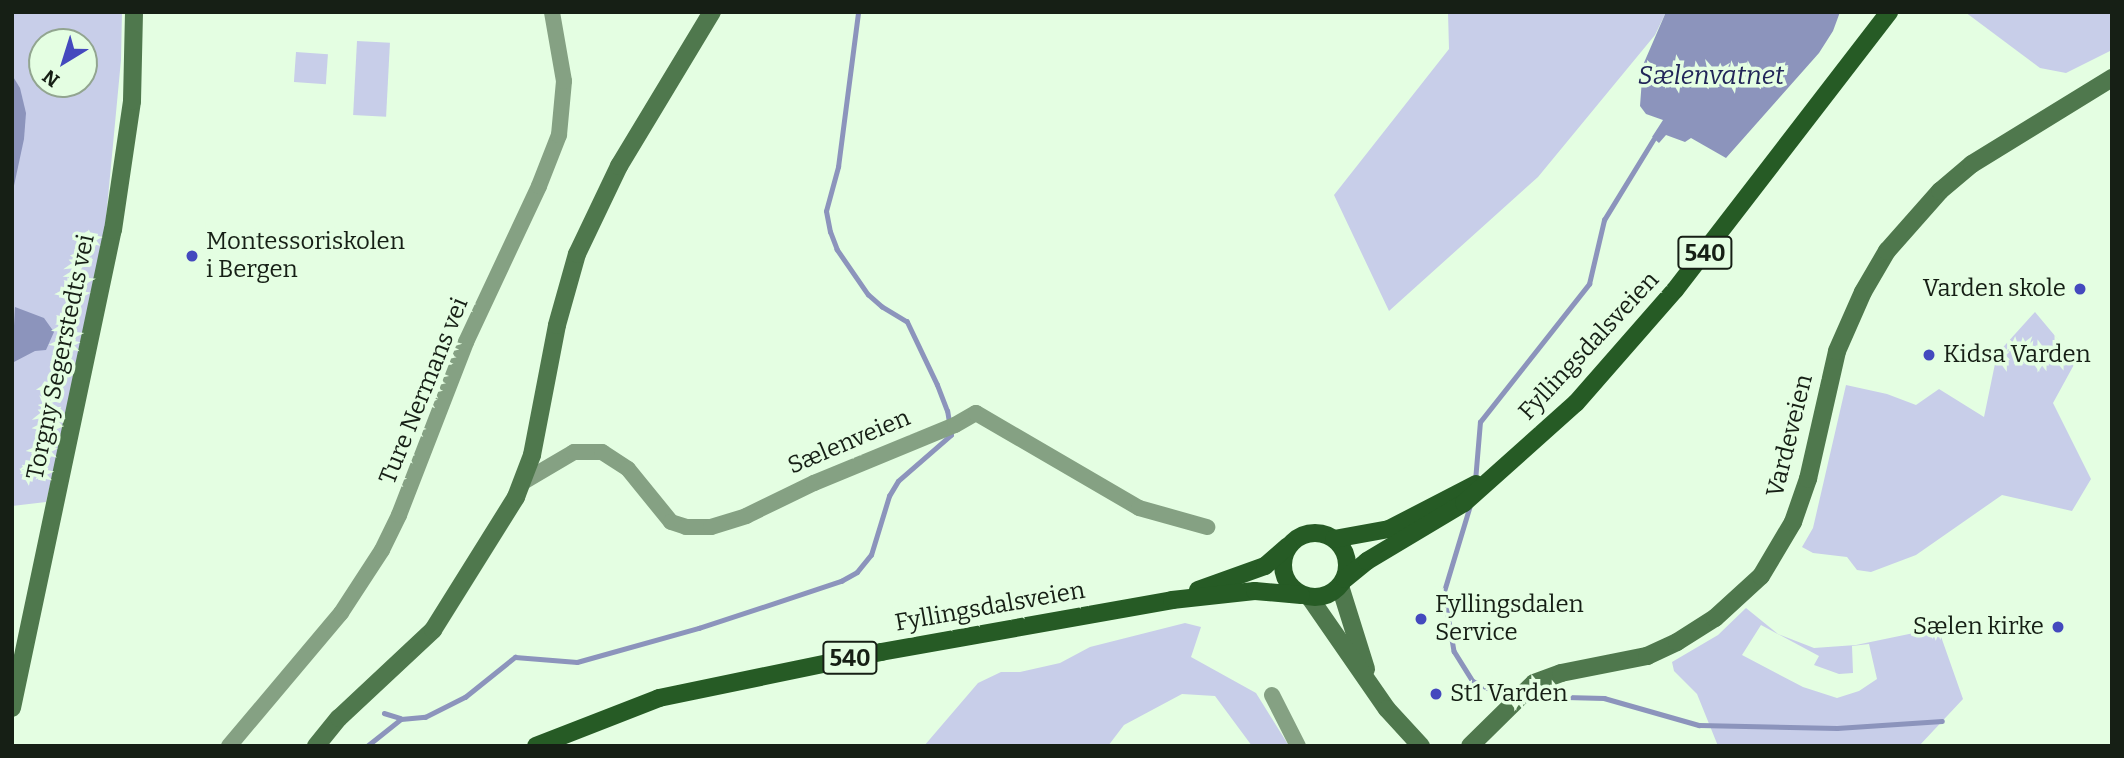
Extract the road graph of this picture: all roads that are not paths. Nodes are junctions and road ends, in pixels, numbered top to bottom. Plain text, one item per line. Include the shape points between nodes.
1 (135, 12) edge
2 (552, 12) edge
3 (712, 12) edge
4 (1889, 12) edge
5 (2112, 78) edge
6 (1498, 473) junction
7 (523, 482) junction
8 (1207, 527) dead end
9 (1334, 539) junction
10 (1289, 545) junction
11 (1342, 582) junction
12 (1305, 596) junction
13 (1172, 600) junction
14 (1368, 679) junction
15 (1272, 695) dead end
16 (12, 708) edge
17 (229, 746) edge
18 (316, 746) edge
19 (536, 746) edge
20 (1298, 746) edge
21 (1421, 746) edge
22 (1470, 746) edge

1 - 16 main road, Torgny Segerstedts vei via 132,101 113,230
2 - 17 street, Ture Nermans vei via 564,81 559,135 540,186 466,342 399,515 341,613
3 - 7 main road, Sælenveien via 619,166 577,254
4 - 6 main road, Fyllingsdalsveien / 540 via 1632,342 1576,403
5 - 22 main road, Vardeveien via 1972,163 1940,191 1887,251 1837,351 1808,479 1793,522 1761,576 1715,618 1677,642 1647,656 1534,683
6 - 9 main road, Fyllingsdalsveien / 540 via 1389,529
6 - 11 main road, Fyllingsdalsveien / 540 via 1442,518
7 - 8 street, Sælenveien via 574,452 602,452 628,469 671,522 711,527 746,516 976,413 1139,508
7 - 18 main road, Sælenveien via 433,630 339,718
9 - 10 main road, 540 via 1305,534
9 - 11 main road via 1346,556
10 - 12 main road via 1283,574 1287,583
10 - 13 main road, Fyllingsdalsveien / 540 via 1265,566
11 - 12 main road, 540 via 1328,595
11 - 14 main road
12 - 13 main road, Fyllingsdalsveien / 540 via 1255,591
12 - 14 main road
13 - 19 main road, Fyllingsdalsveien / 540 via 701,688 616,712
14 - 21 main road via 1387,709
15 - 20 street

